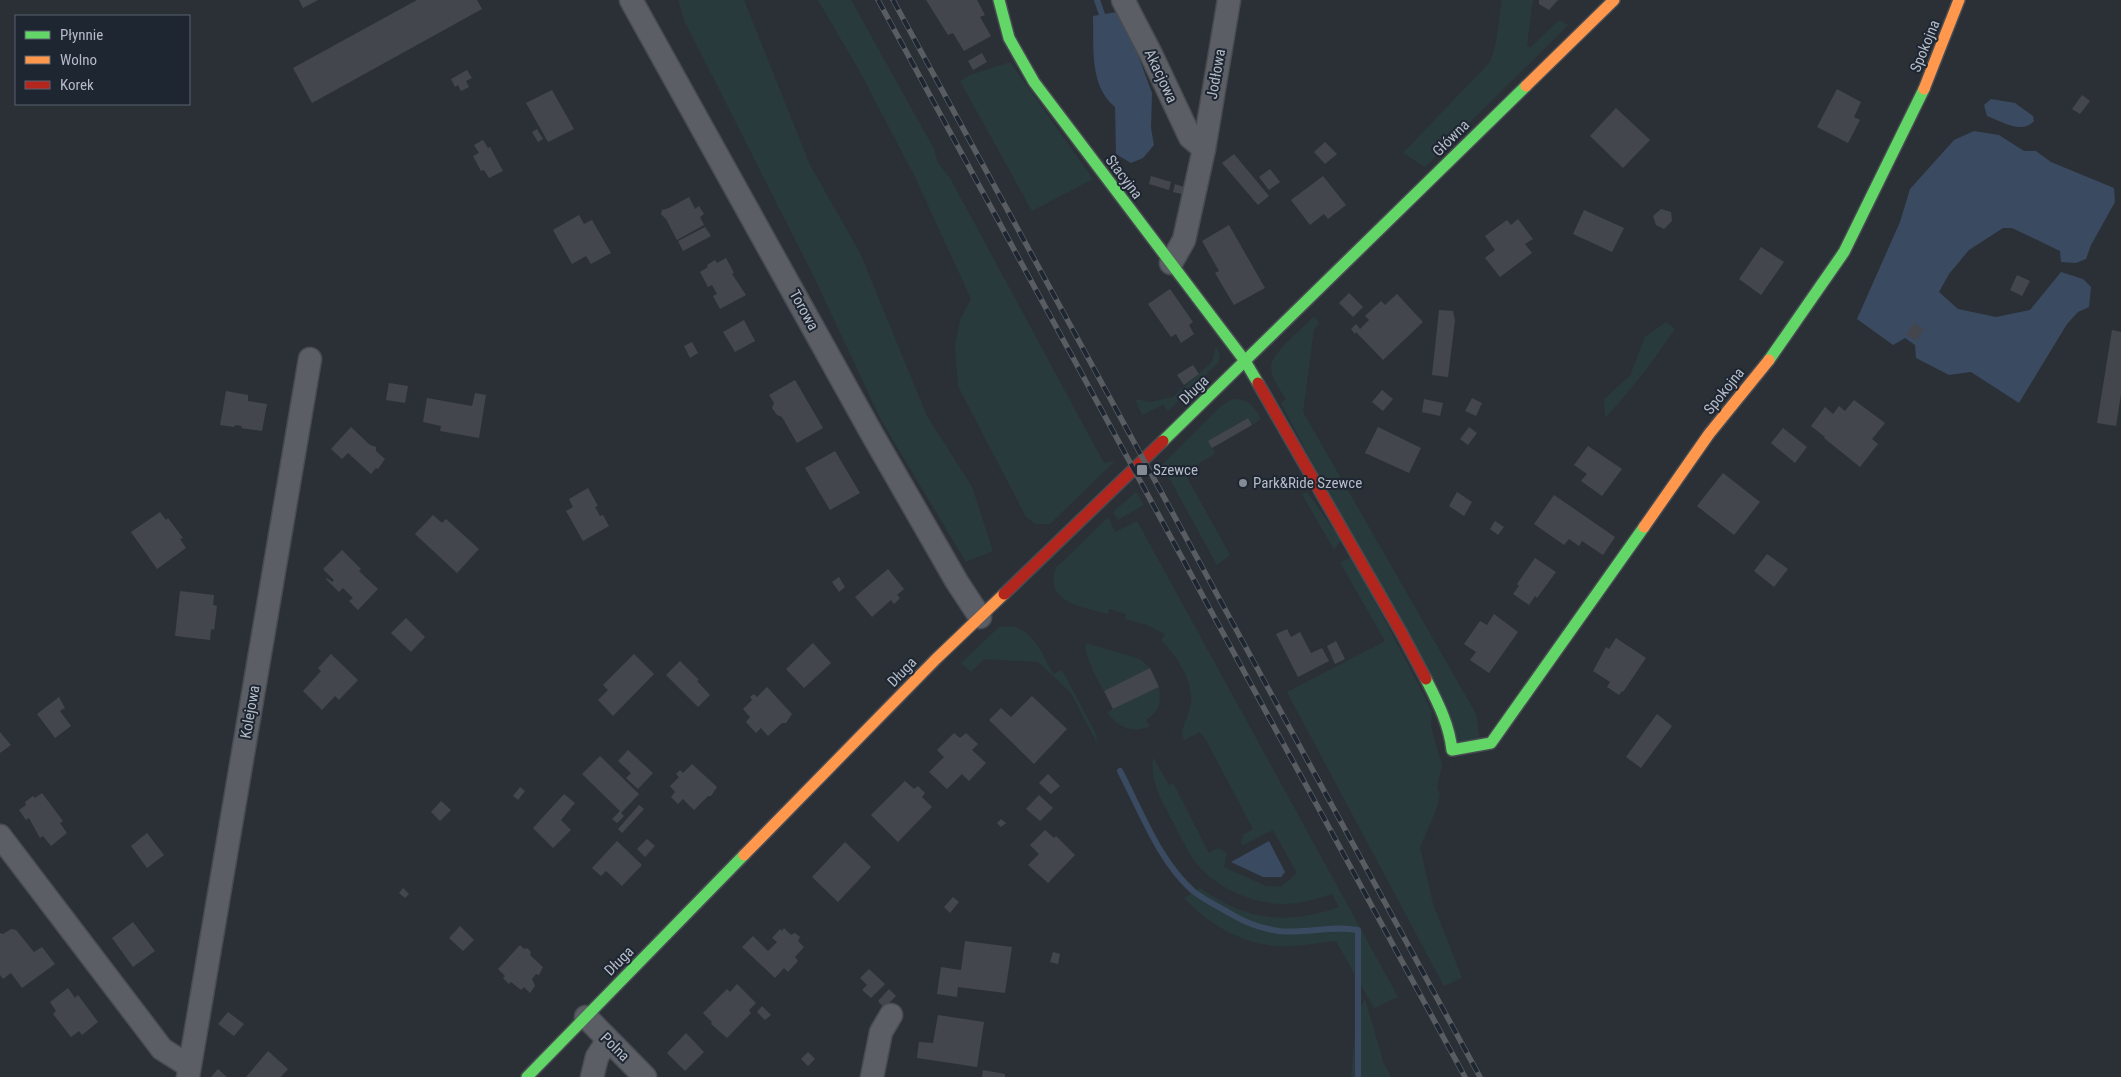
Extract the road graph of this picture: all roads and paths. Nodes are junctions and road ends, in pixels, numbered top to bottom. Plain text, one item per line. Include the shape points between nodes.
1 (631, 0) edge
2 (1000, 0) edge
3 (1123, 0) edge
4 (1229, 0) edge
5 (1614, 0) edge
6 (1959, 0) edge
7 (1204, 148) junction
8 (1171, 263) junction
9 (1310, 299) joint
10 (310, 359) dead end
11 (1245, 360) junction
12 (980, 617) junction
13 (1452, 750) joint
14 (0, 836) edge
15 (891, 1015) dead end
16 (586, 1017) junction
17 (608, 1040) junction
18 (189, 1071) edge
19 (527, 1077) edge
20 (592, 1077) edge
21 (645, 1077) edge
22 (872, 1077) edge

1 - 12 street, Torowa via 877,442
2 - 8 street, Stacyjna via 1009,38 1034,82
3 - 7 street, Akacjowa via 1190,137
4 - 7 street, Jodłowa
5 - 9 street, Główna
6 - 13 street, Spokojna via 1919,102 1838,260 1777,350 1709,434 1491,743
7 - 8 street, Jodłowa via 1184,240
8 - 11 street, Stacyjna
9 - 11 street, Długa
10 - 18 street, Kolejowa
11 - 12 street, Długa
11 - 13 street, Stacyjna via 1401,632 1441,708
12 - 16 street, Długa
14 - 18 street, Kolejowa via 162,1050
15 - 22 street via 881,1032
16 - 17 street, Polna
16 - 19 street, Długa
17 - 20 street via 597,1057
17 - 21 street, Polna

